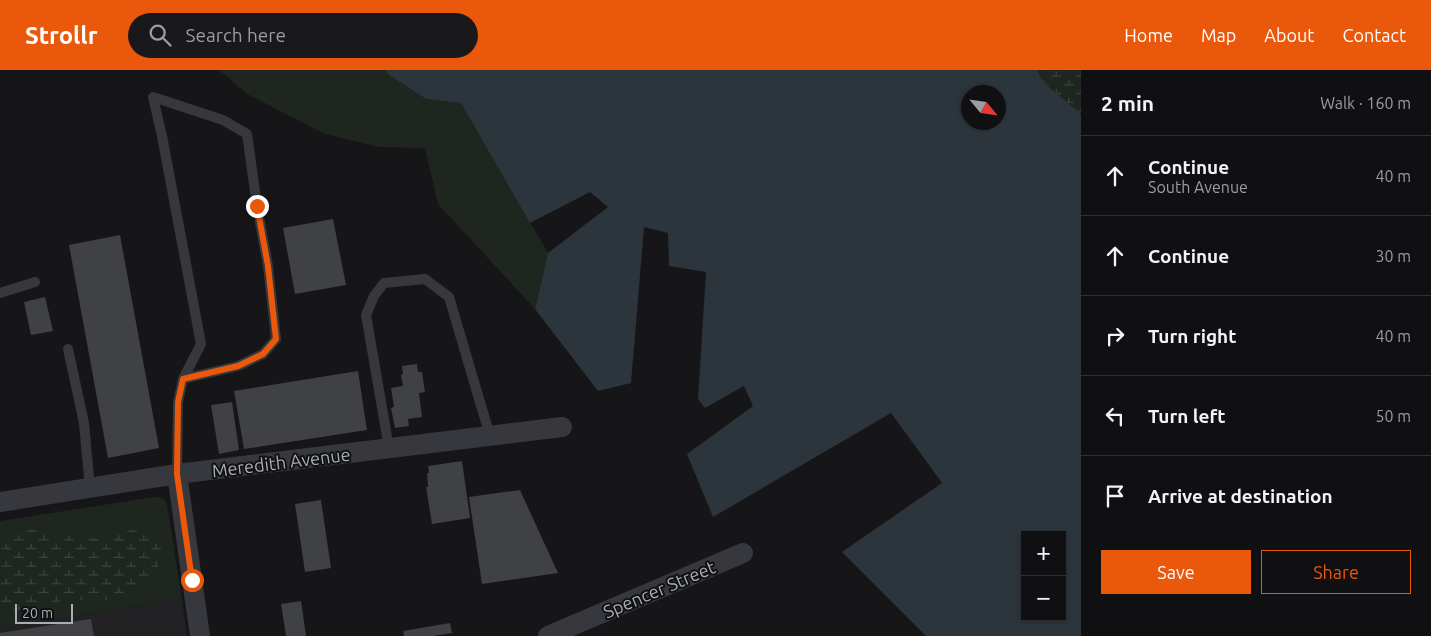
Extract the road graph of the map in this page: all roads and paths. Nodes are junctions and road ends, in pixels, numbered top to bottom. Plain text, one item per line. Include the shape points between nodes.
1 (35, 282) dead end
2 (0, 293) edge
3 (68, 349) dead end
4 (183, 379) junction
5 (562, 427) dead end
6 (490, 436) junction
7 (389, 448) junction
8 (177, 474) junction
9 (90, 488) junction
10 (0, 502) edge
11 (743, 553) dead end
12 (200, 636) edge
13 (548, 636) edge

1 - 2 lane
3 - 9 lane via 84,423
4 - 4 lane via 201,344 153,97 223,120 247,134 276,339 263,354 238,366
4 - 8 lane via 178,402
5 - 6 street, Meredith Avenue
6 - 7 street, Meredith Avenue
6 - 7 lane via 448,297 425,279 384,283 366,315
7 - 8 street, Meredith Avenue
8 - 9 street, Meredith Avenue
8 - 12 street
9 - 10 street, Meredith Avenue
11 - 13 street, Spencer Street

